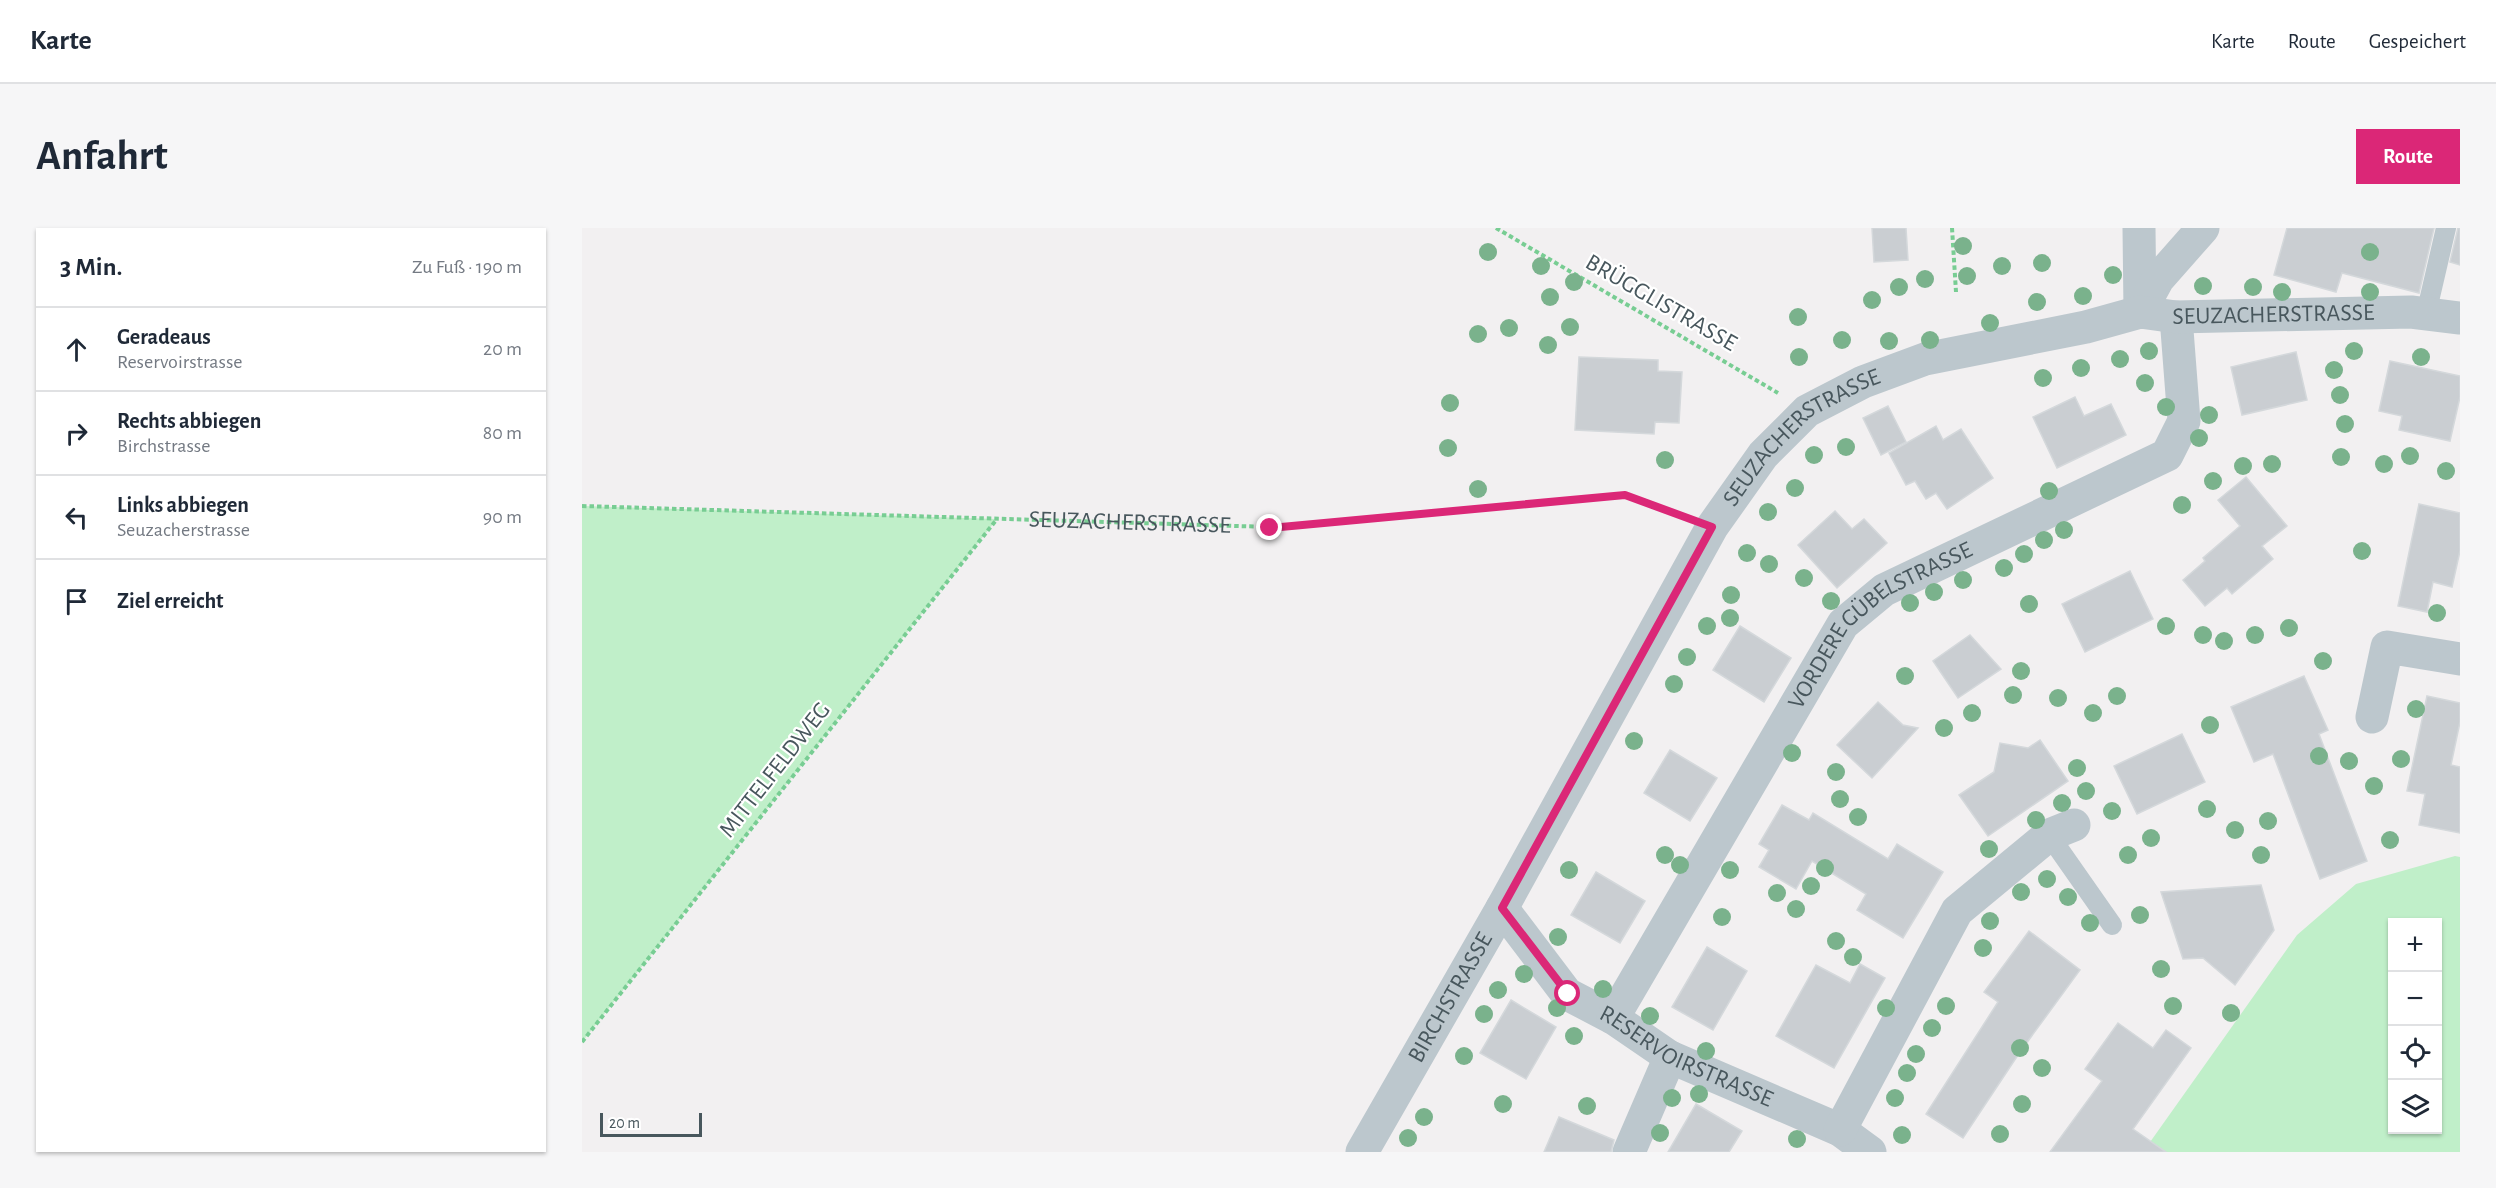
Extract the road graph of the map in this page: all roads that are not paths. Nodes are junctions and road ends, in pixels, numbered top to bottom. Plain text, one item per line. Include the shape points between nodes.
1 (2139, 228) edge
2 (2203, 228) edge
3 (2446, 228) edge
4 (2140, 312) junction
5 (2426, 314) junction
6 (2176, 317) junction
7 (2460, 318) edge
8 (1712, 527) joint
9 (2460, 659) edge
10 (2372, 717) dead end
11 (2061, 830) joint
12 (1502, 908) junction
13 (2112, 925) dead end
14 (1613, 1018) junction
15 (1670, 1057) junction
16 (1840, 1130) junction
17 (1362, 1152) edge
18 (1629, 1152) edge
19 (1870, 1152) edge

1 - 4 street
2 - 4 street via 2157,279
3 - 5 lane
4 - 6 street, SEUZACHERSTRASSE
4 - 8 street, SEUZACHERSTRASSE via 2086,327 1925,359 1863,382 1806,411 1763,455
5 - 6 street, SEUZACHERSTRASSE
5 - 7 street, SEUZACHERSTRASSE
6 - 14 street, VORDERE GÜBELSTRASSE via 2184,421 2167,455 1884,590 1843,624
8 - 12 street, BIRCHSTRASSE
9 - 10 street via 2387,647
11 - 13 lane
11 - 16 street via 1957,911
12 - 14 street, RESERVOIRSTRASSE via 1568,994
12 - 17 street, BIRCHSTRASSE
14 - 15 street, RESERVOIRSTRASSE
15 - 16 street, RESERVOIRSTRASSE
15 - 18 street
16 - 19 street, RESERVOIRSTRASSE

